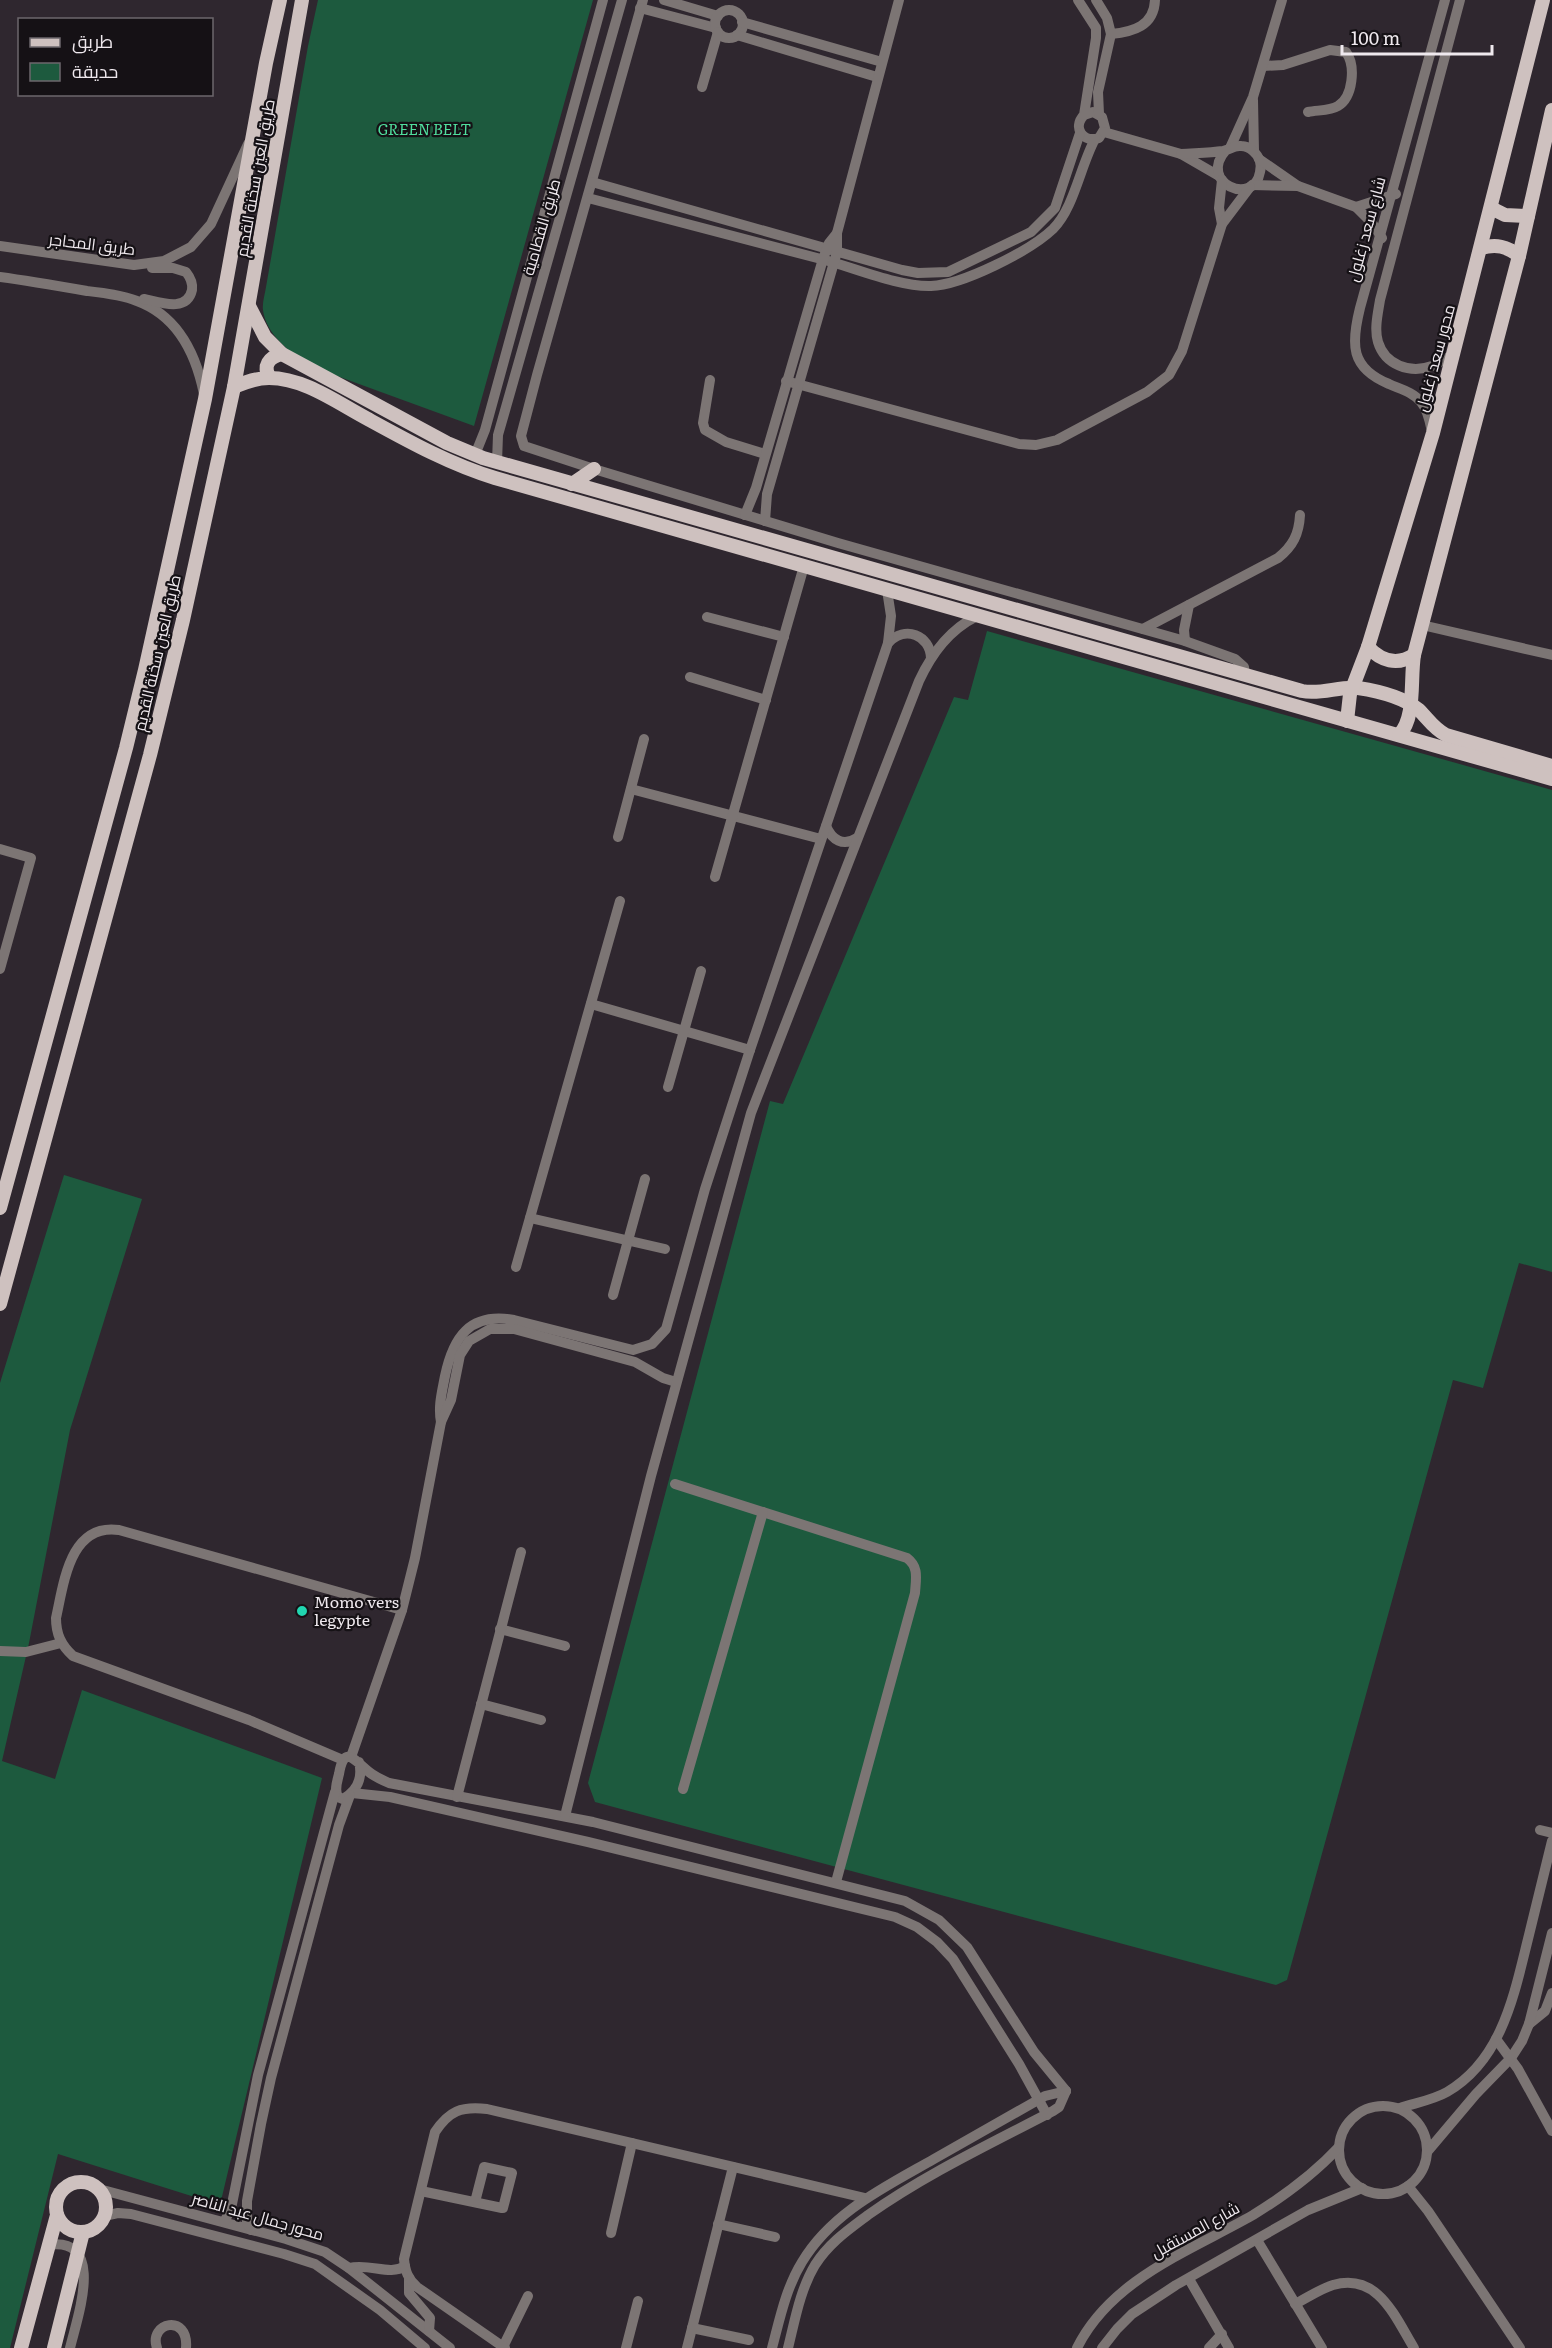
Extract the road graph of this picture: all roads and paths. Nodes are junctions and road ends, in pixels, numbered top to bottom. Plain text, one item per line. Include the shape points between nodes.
1 (280, 0) edge
2 (302, 0) edge
3 (603, 0) edge
4 (620, 0) edge
5 (664, 0) edge
6 (899, 0) edge
7 (1078, 0) edge
8 (1096, 0) edge
9 (1155, 0) edge
10 (1282, 0) edge
11 (1445, 0) edge
12 (1460, 0) edge
13 (1543, 0) edge
14 (641, 4) edge
15 (735, 6) edge
16 (718, 16) junction
17 (742, 22) junction
18 (717, 30) junction
19 (1110, 34) junction
20 (738, 35) junction
21 (882, 62) junction
22 (1263, 66) junction
23 (877, 77) junction
24 (702, 87) dead end
25 (1253, 97) junction
26 (1552, 110) edge
27 (1308, 112) dead end
28 (1100, 114) junction
29 (1084, 115) junction
30 (253, 133) junction
31 (1080, 133) junction
32 (1099, 136) junction
33 (1228, 149) junction
34 (1181, 154) junction
35 (1257, 155) junction
36 (1221, 178) junction
37 (592, 182) junction
38 (1251, 186) junction
39 (1298, 186) junction
40 (1410, 189) junction
41 (1390, 196) junction
42 (588, 198) junction
43 (1356, 207) junction
44 (1491, 208) junction
45 (1528, 216) junction
46 (1222, 224) junction
47 (1380, 235) junction
48 (0, 246) edge
49 (1481, 248) junction
50 (991, 252) junction
51 (1392, 254) junction
52 (830, 256) junction
53 (1519, 256) junction
54 (997, 263) junction
55 (134, 266) junction
56 (0, 277) edge
57 (126, 297) junction
58 (249, 306) junction
59 (282, 354) junction
60 (1453, 355) junction
61 (516, 369) junction
62 (537, 375) junction
63 (270, 378) junction
64 (710, 380) dead end
65 (786, 381) junction
66 (798, 384) junction
67 (234, 387) junction
68 (205, 399) junction
69 (1433, 433) junction
70 (765, 454) junction
71 (475, 455) junction
72 (497, 462) junction
73 (594, 469) junction
74 (572, 484) junction
75 (745, 515) junction
76 (1300, 515) dead end
77 (765, 521) junction
78 (804, 566) junction
79 (887, 590) junction
80 (1189, 605) junction
81 (706, 616) dead end
82 (977, 616) junction
83 (1422, 625) junction
84 (1143, 630) junction
85 (784, 637) junction
86 (1185, 641) junction
87 (888, 642) junction
88 (1368, 647) junction
89 (1414, 655) junction
90 (1552, 655) edge
91 (931, 658) junction
92 (1245, 675) junction
93 (690, 677) dead end
94 (1353, 688) junction
95 (766, 700) junction
96 (1410, 704) junction
97 (1347, 721) junction
98 (1399, 735) junction
99 (644, 739) dead end
100 (1552, 766) edge
101 (1552, 779) edge
102 (631, 789) junction
103 (732, 816) junction
104 (826, 826) junction
105 (618, 837) dead end
106 (857, 838) junction
107 (822, 839) junction
108 (0, 849) edge
109 (715, 877) dead end
110 (620, 901) dead end
111 (0, 969) edge
112 (701, 971) dead end
113 (591, 1004) junction
114 (684, 1031) junction
115 (750, 1050) junction
116 (668, 1087) dead end
117 (645, 1179) dead end
118 (0, 1208) edge
119 (530, 1218) junction
120 (628, 1240) junction
121 (665, 1249) dead end
122 (516, 1267) dead end
123 (613, 1295) dead end
124 (0, 1304) edge
125 (646, 1347) junction
126 (643, 1365) junction
127 (676, 1382) junction
128 (441, 1422) junction
129 (675, 1484) dead end
130 (763, 1512) junction
131 (522, 1552) dead end
132 (402, 1610) junction
133 (501, 1629) junction
134 (61, 1643) junction
135 (565, 1646) dead end
136 (0, 1651) edge
137 (481, 1704) junction
138 (541, 1720) dead end
139 (351, 1760) junction
140 (682, 1789) dead end
141 (335, 1792) junction
142 (351, 1794) junction
143 (457, 1797) junction
144 (550, 1815) junction
145 (565, 1816) junction
146 (593, 1822) junction
147 (1539, 1830) dead end
148 (1552, 1833) edge
149 (549, 1834) junction
150 (1552, 1841) edge
151 (588, 1842) junction
152 (836, 1882) junction
153 (1552, 1933) edge
154 (1552, 1992) edge
155 (1529, 2024) junction
156 (1496, 2039) junction
157 (1511, 2058) junction
158 (1066, 2091) junction
159 (1039, 2099) junction
160 (1400, 2108) junction
161 (1047, 2115) junction
162 (1552, 2132) edge
163 (632, 2143) junction
164 (1339, 2147) junction
165 (1427, 2152) junction
166 (733, 2167) junction
167 (1408, 2186) junction
168 (1362, 2188) junction
169 (99, 2190) junction
170 (421, 2191) junction
171 (866, 2198) junction
172 (475, 2202) dead end
173 (57, 2215) junction
174 (104, 2216) junction
175 (224, 2222) junction
176 (718, 2224) junction
177 (251, 2230) junction
178 (83, 2232) junction
179 (611, 2233) dead end
180 (775, 2237) dead end
181 (1257, 2240) junction
182 (48, 2245) junction
183 (78, 2253) junction
184 (405, 2266) junction
185 (349, 2268) junction
186 (409, 2278) junction
187 (1189, 2279) junction
188 (528, 2296) dead end
189 (638, 2301) dead end
190 (1295, 2304) junction
191 (692, 2328) junction
192 (429, 2331) junction
193 (1222, 2334) junction
194 (749, 2340) dead end
195 (21, 2348) edge
196 (54, 2348) edge
197 (70, 2348) edge
198 (157, 2348) edge
199 (186, 2348) edge
200 (425, 2348) edge
201 (450, 2348) edge
202 (504, 2348) edge
203 (626, 2348) edge
204 (687, 2348) edge
205 (772, 2348) edge
206 (788, 2348) edge
207 (1077, 2348) edge
208 (1101, 2348) edge
209 (1209, 2348) edge
210 (1230, 2348) edge
211 (1322, 2348) edge
212 (1414, 2348) edge
213 (1520, 2348) edge

1 - 30 main road, طريق العين سخنة القديم
2 - 58 main road, طريق العين سخنة القديم
3 - 71 street, طريق القطامية
4 - 61 street, طريق القطامية
5 - 16 street
6 - 21 street
7 - 29 street via 1096,28
8 - 19 street via 1107,18
9 - 19 street via 1146,24
10 - 22 street
11 - 41 street, شارع سعد زغلول
12 - 40 street, شارع سعد زغلول
13 - 44 main road, محور سعد زغلول
14 - 18 street
14 - 37 street
15 - 16 street
15 - 17 street
16 - 18 street
17 - 20 street
17 - 21 street
18 - 20 street via 727,38
18 - 24 street
19 - 28 street via 1098,92
20 - 23 street
21 - 23 street
22 - 25 street
22 - 27 street via 1330,50 1346,52 1352,66 1346,97 1334,108
23 - 52 street
25 - 33 street
25 - 35 street
26 - 45 main road
28 - 29 street
28 - 32 street via 1106,124
29 - 31 street via 1079,121
30 - 55 street, طريق المحاجر via 202,236 191,247 164,261
30 - 68 main road, طريق العين سخنة القديم
31 - 32 street via 1084,138
31 - 50 street via 1055,208 1031,232
32 - 34 street
32 - 54 street via 1083,162 1060,221 1042,239
33 - 34 street
33 - 35 street via 1240,146
33 - 36 street via 1218,162
34 - 36 street
35 - 38 street via 1261,171
35 - 39 street
36 - 38 street via 1234,189
36 - 46 street
37 - 42 street
37 - 52 street
38 - 39 street
38 - 46 street
39 - 43 street
40 - 41 street
40 - 51 street, شارع سعد زغلول
41 - 43 street
41 - 47 street, شارع سعد زغلول
42 - 52 street
42 - 62 street
43 - 47 street
44 - 45 main road via 1505,215
44 - 49 main road, محور سعد زغلول
45 - 53 main road
46 - 66 street via 1182,351 1169,375 1148,392 1057,440 1019,444
47 - 51 street
47 - 69 street, شارع سعد زغلول via 1353,344 1360,363 1376,378 1420,401
48 - 55 street, طريق المحاجر
49 - 53 main road via 1497,245
49 - 60 main road, محور سعد زغلول
50 - 52 street via 948,272 934,274
50 - 54 street
51 - 60 street, شارع سعد زغلول via 1377,315 1377,342 1384,356 1393,364 1419,368
52 - 54 street via 874,275 927,286 960,281
52 - 65 street
52 - 66 street
53 - 83 main road
55 - 57 street via 180,269 190,277 192,290 186,300 175,305
56 - 57 street
57 - 68 street via 155,309 179,330 195,363
58 - 59 main road via 265,337
58 - 67 main road, طريق العين سخنة القديم
59 - 63 main road via 267,363
59 - 71 main road
60 - 69 main road, محور سعد زغلول
61 - 62 street
61 - 72 street, طريق القطامية via 498,435
62 - 73 street via 521,441 528,448
63 - 67 main road
63 - 78 main road via 318,392 439,457 476,472
64 - 70 street via 705,430 726,442
65 - 66 street
65 - 70 street
66 - 77 street via 767,494
67 - 124 main road, طريق العين سخنة القديم via 150,755
68 - 118 main road, طريق العين سخنة القديم via 126,748
69 - 88 main road, محور سعد زغلول
70 - 75 street
71 - 72 main road
72 - 74 main road
73 - 74 main road
73 - 75 street
74 - 92 main road
75 - 77 street
76 - 80 street via 1289,550
77 - 84 street
78 - 79 main road
78 - 85 street
79 - 82 main road
79 - 87 street via 891,616
80 - 84 street
80 - 86 street
81 - 85 street
82 - 91 street via 951,633
82 - 97 main road
83 - 89 main road
83 - 90 street
84 - 86 street
85 - 95 street
86 - 92 street via 1235,659 1244,667
87 - 91 street via 902,633 918,636 929,647
87 - 104 street
88 - 89 main road via 1388,661 1406,660
88 - 94 main road, محور سعد زغلول
89 - 96 main road
91 - 106 street
92 - 94 main road via 1308,692
93 - 95 street
94 - 96 main road
94 - 97 main road, محور سعد زغلول
95 - 103 street
96 - 98 main road via 1410,718
96 - 100 main road via 1446,735
97 - 98 main road
98 - 101 main road
99 - 102 street
102 - 103 street
102 - 105 street
103 - 107 street
103 - 109 street
104 - 106 street via 838,841 848,843
104 - 107 street
106 - 127 street via 751,1113
107 - 115 street
108 - 111 street via 31,858
110 - 113 street
112 - 114 street
113 - 114 street
113 - 119 street
114 - 115 street
114 - 116 street
115 - 125 street via 705,1189 666,1329
117 - 120 street
119 - 120 street
119 - 122 street
120 - 121 street
120 - 123 street
125 - 126 street
125 - 128 street via 626,1349 506,1318 482,1321 467,1329 452,1348 441,1398
126 - 127 street
126 - 128 street via 514,1329 490,1329 469,1341 460,1355
127 - 145 street
128 - 132 street
129 - 130 street
130 - 140 street
130 - 152 street via 907,1558 916,1571 915,1593
131 - 133 street
132 - 134 street via 120,1530 104,1529 83,1539 74,1552 56,1618
132 - 139 street
133 - 135 street
133 - 137 street
134 - 136 street via 26,1652
134 - 139 street via 80,1660
137 - 138 street
137 - 143 street
139 - 141 street
139 - 142 street via 361,1774
139 - 143 street via 389,1783
141 - 142 street via 340,1799
141 - 175 street via 258,2075 231,2209
142 - 149 street via 390,1797
142 - 177 street via 271,2078 247,2201 247,2223
143 - 144 street
144 - 145 street
144 - 149 street via 544,1826
145 - 146 street
146 - 151 street via 595,1830
146 - 152 street
147 - 148 street
149 - 151 street
150 - 156 street via 1511,2007
151 - 159 street via 895,1917 917,1928 953,1959
152 - 158 street via 904,1901 954,1932 1034,2052
153 - 155 street
154 - 155 street via 1545,2011
155 - 157 street
156 - 157 street
156 - 160 street via 1481,2062 1447,2092
157 - 162 street
157 - 165 street
158 - 159 street
158 - 161 street via 1059,2107
159 - 161 street
159 - 171 street
160 - 164 street via 1374,2106 1358,2114 1344,2128
160 - 165 street via 1422,2128
161 - 206 street via 937,2171 840,2236 810,2274
163 - 166 street
163 - 170 street via 471,2107 456,2110 435,2132
163 - 179 street
164 - 168 street via 1344,2170
164 - 207 street, شارع المستقبل via 1287,2193 1120,2293 1093,2321
165 - 167 street via 1422,2172
166 - 171 street
166 - 176 street
167 - 168 street via 1390,2193
167 - 213 street
168 - 181 street via 1308,2210
169 - 173 main road via 84,2182 68,2185 57,2198
169 - 174 main road via 105,2199
169 - 175 street, محور جمال عبد الناصر
170 - 172 street
170 - 184 street
171 - 205 street via 824,2232 801,2262 785,2299
173 - 178 main road via 67,2228
173 - 182 main road
174 - 178 main road via 94,2229
174 - 200 street, محور جمال عبد الناصر via 131,2214 315,2264
175 - 177 street, محور جمال عبد الناصر
176 - 180 street
176 - 191 street
177 - 185 street, محور جمال عبد الناصر via 324,2252
178 - 183 main road
181 - 187 street
181 - 190 street
182 - 183 street via 64,2245
182 - 195 main road
183 - 196 main road
183 - 197 street via 85,2274 84,2287
184 - 185 street via 392,2271 367,2266
184 - 186 street
185 - 192 street, محور جمال عبد الناصر
186 - 192 street via 409,2293 430,2318
186 - 202 street
187 - 193 street
187 - 208 street via 1132,2314
188 - 202 street
189 - 203 street
190 - 211 street
190 - 212 street via 1333,2285 1364,2284 1384,2298
191 - 194 street
191 - 204 street
192 - 201 street, محور جمال عبد الناصر
193 - 209 street
193 - 210 street
198 - 199 street via 159,2331 174,2325 186,2335

